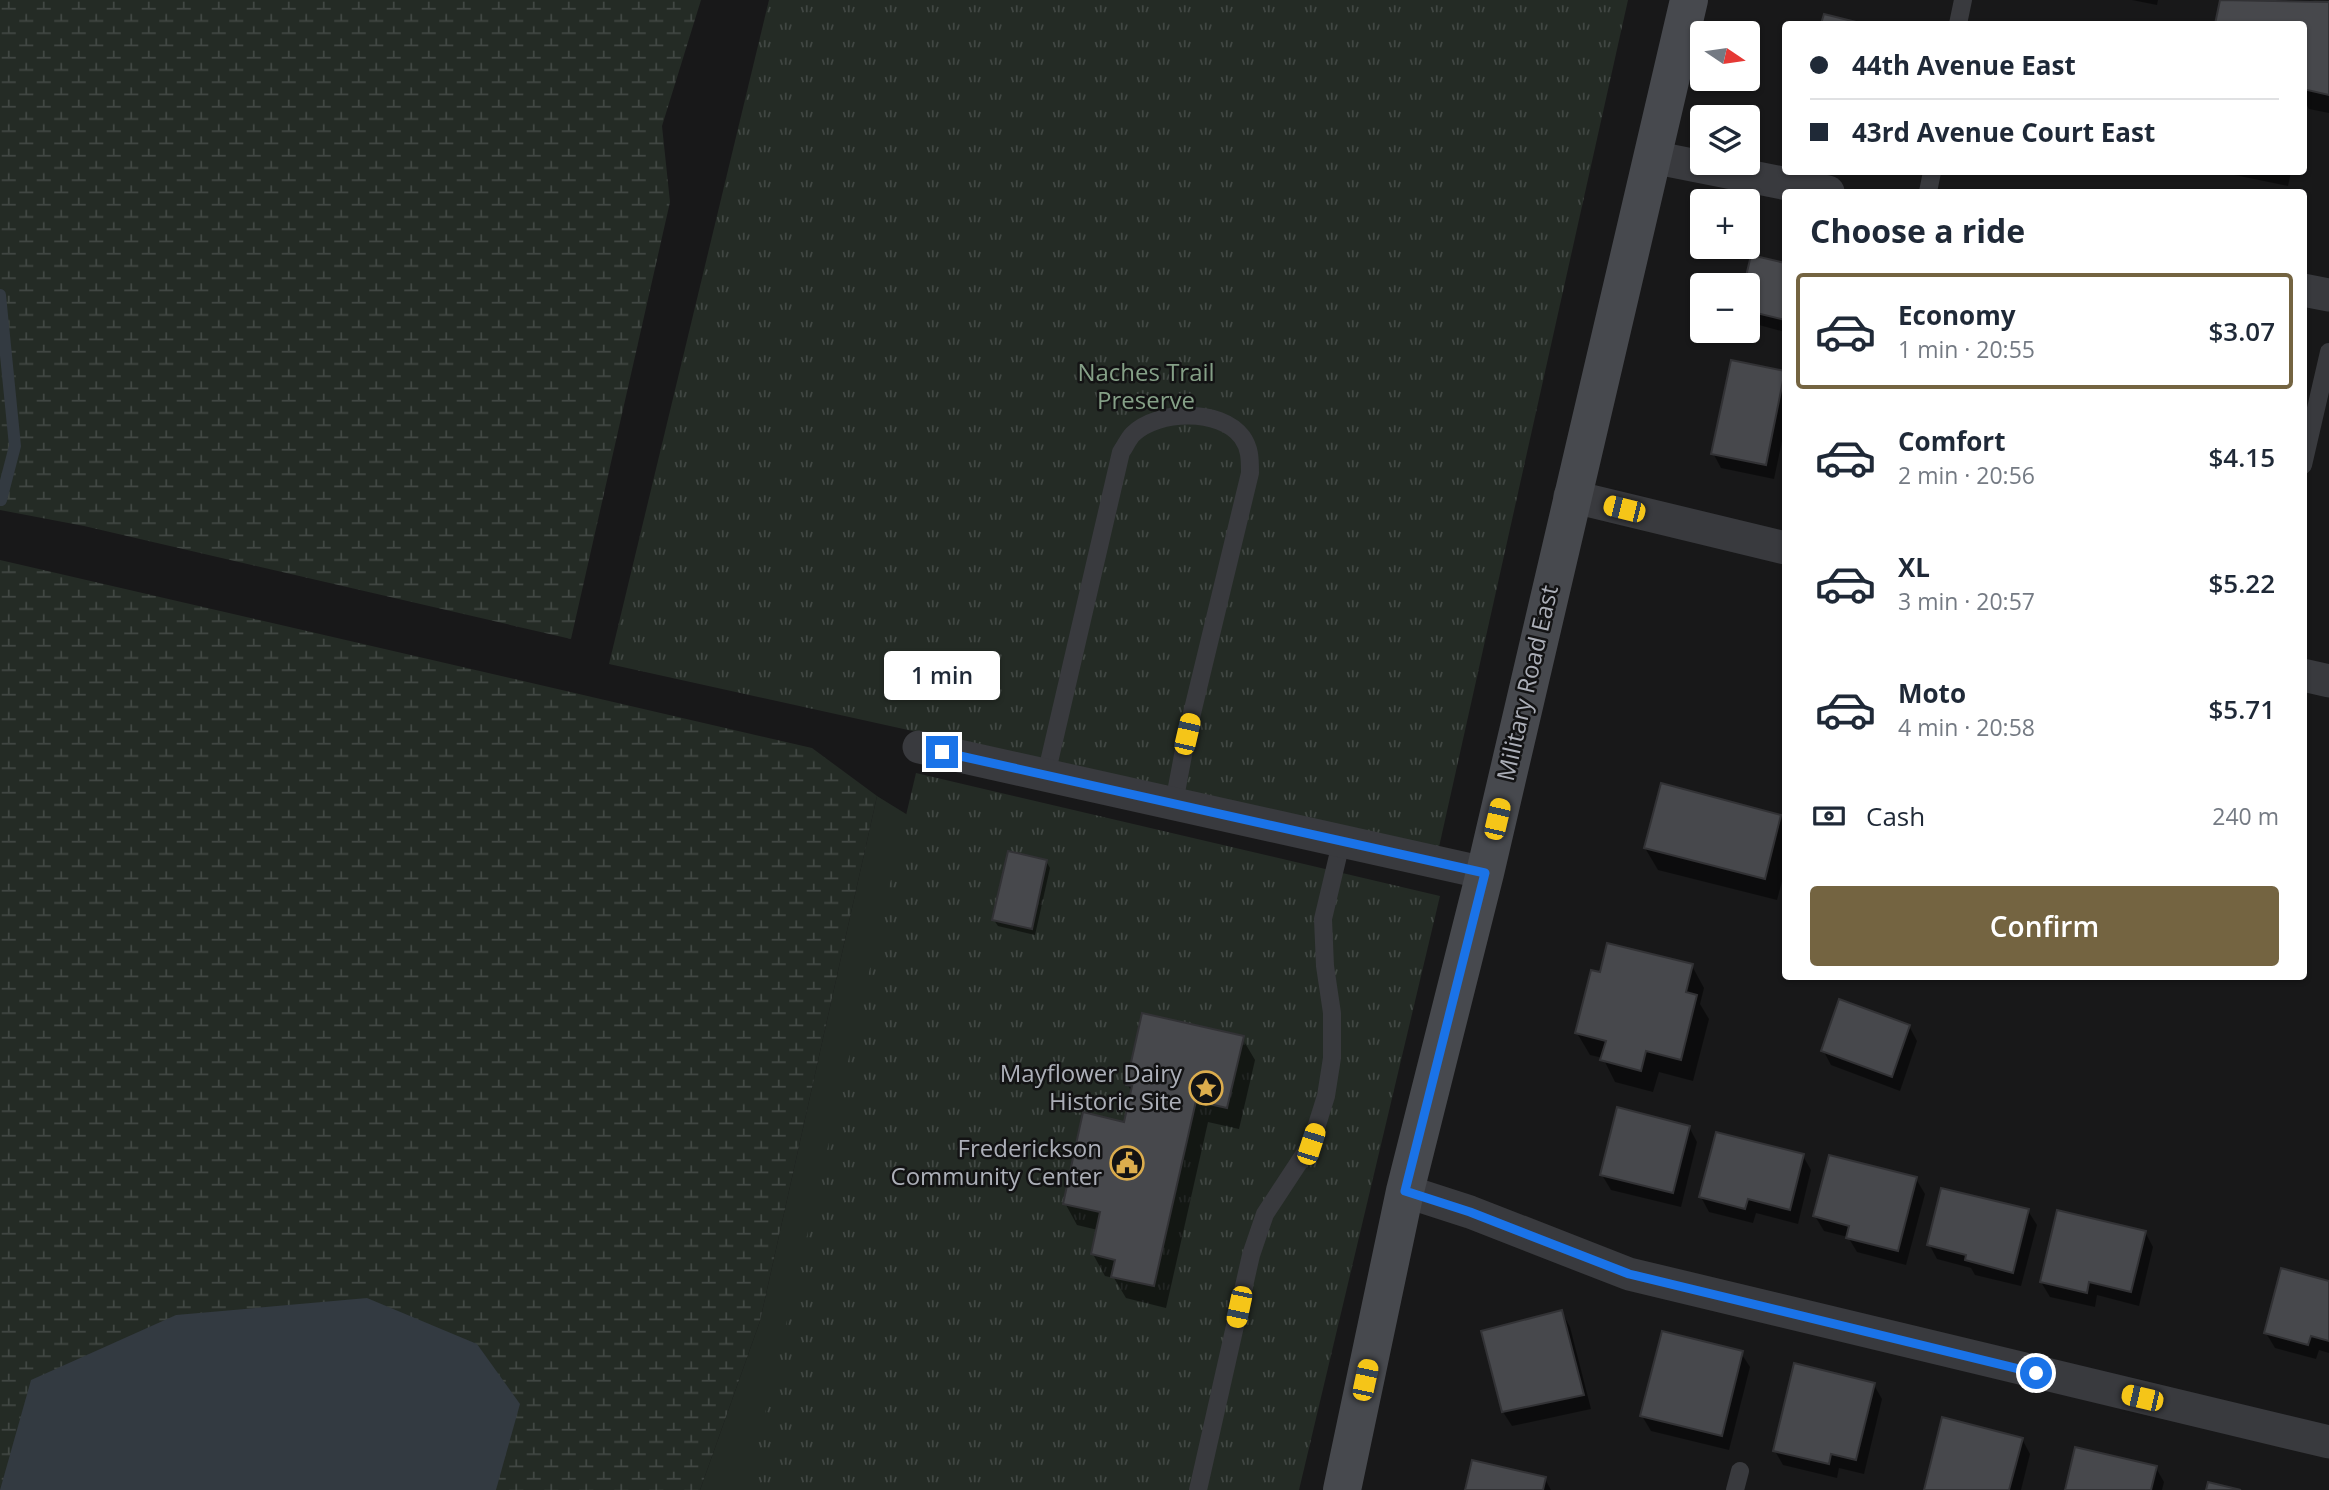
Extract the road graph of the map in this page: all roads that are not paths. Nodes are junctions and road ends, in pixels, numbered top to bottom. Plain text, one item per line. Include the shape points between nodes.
1 (1689, 0) edge
2 (1963, 0) edge
3 (1959, 21) edge
4 (1652, 157) junction
5 (1813, 189) edge
6 (2307, 291) edge
7 (2329, 295) edge
8 (2329, 352) edge
9 (2307, 448) edge
10 (1570, 496) junction
11 (1782, 547) edge
12 (2307, 676) edge
13 (2329, 681) edge
14 (919, 747) dead end
15 (1046, 775) junction
16 (1174, 803) junction
17 (1341, 843) junction
18 (1485, 873) junction
19 (1405, 1191) junction
20 (2329, 1442) edge
21 (1740, 1471) dead end
22 (1198, 1490) edge
23 (1342, 1490) edge
24 (1735, 1490) edge

1 - 4 street, Military Road East
2 - 3 lane
4 - 5 street
4 - 10 street, Military Road East
6 - 7 street
8 - 9 lane
10 - 11 street
10 - 18 street, Military Road East
12 - 13 street
14 - 15 street
15 - 16 street
15 - 16 lane via 1121,452 1133,434 1167,416 1219,419 1241,436 1250,454 1250,472
16 - 17 street
17 - 18 street
17 - 22 lane via 1323,919 1332,1013 1326,1096 1311,1144 1265,1214 1251,1255
18 - 19 street, Military Road East
19 - 20 street via 1629,1274
19 - 23 street, Military Road East
21 - 24 lane

